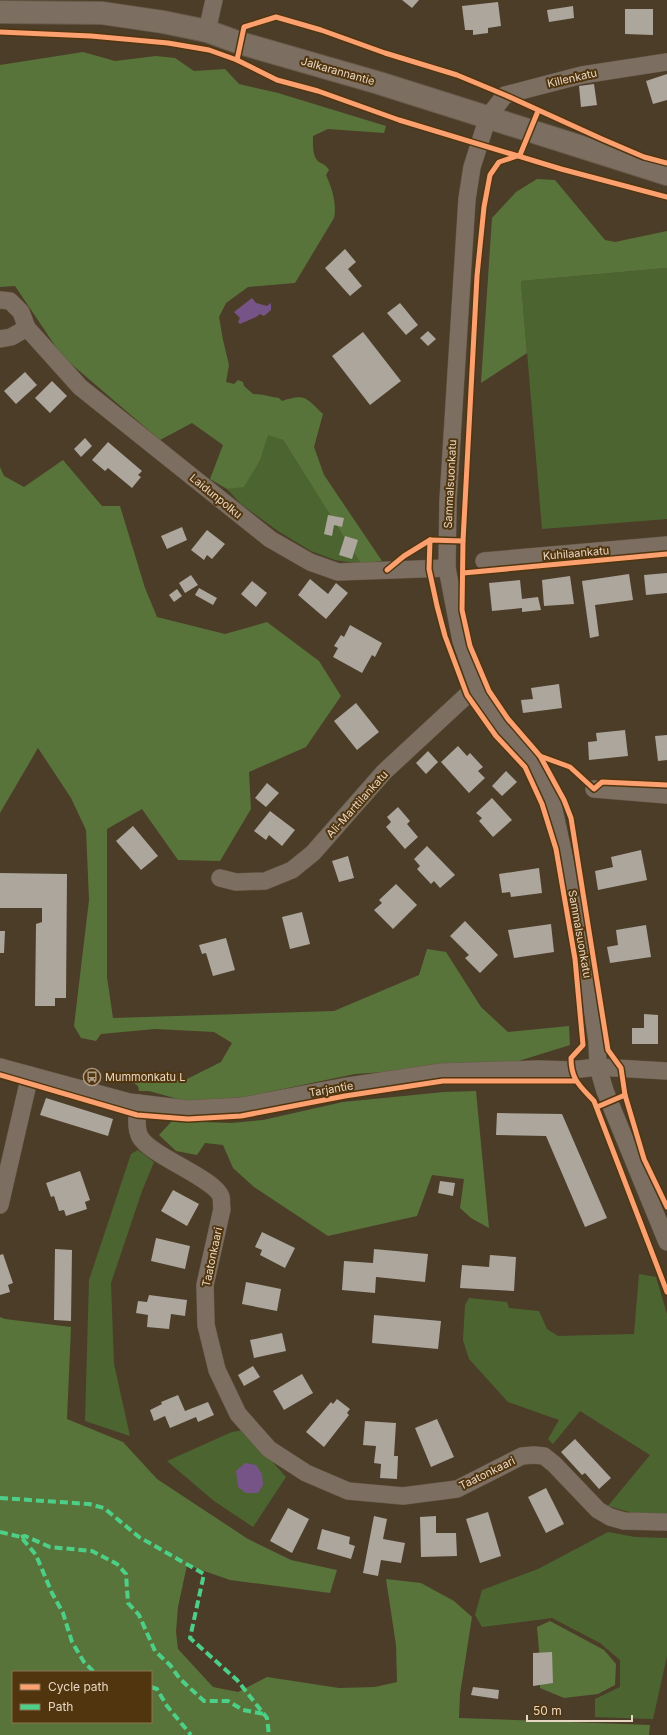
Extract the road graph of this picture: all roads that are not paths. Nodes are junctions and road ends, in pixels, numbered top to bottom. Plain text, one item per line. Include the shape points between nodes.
1 (214, 0) edge
2 (0, 12) edge
3 (206, 31) junction
4 (667, 62) edge
5 (488, 117) junction
6 (667, 174) edge
7 (0, 300) edge
8 (27, 328) junction
9 (0, 339) edge
10 (667, 545) edge
11 (484, 561) dead end
12 (447, 568) junction
13 (477, 687) junction
14 (594, 789) dead end
15 (667, 795) edge
16 (220, 878) dead end
17 (0, 1067) edge
18 (598, 1067) junction
19 (667, 1071) edge
20 (30, 1074) junction
21 (139, 1103) junction
22 (0, 1205) edge
23 (667, 1242) edge
24 (667, 1522) edge

1 - 3 street
2 - 3 main road, Jalkarannantie via 102,13
3 - 5 main road, Jalkarannantie
4 - 5 street, Killenkatu via 582,75 505,95
5 - 6 main road, Jalkarannantie
5 - 12 street, Sammalsuonkatu via 472,167 467,199 448,501
7 - 8 street, Laidunpolku via 10,301 21,312
8 - 9 street
8 - 12 street, Laidunpolku via 80,387 270,539 310,562 338,572
10 - 11 street, Kuhilaankatu
12 - 13 street, Sammalsuonkatu via 461,641
13 - 16 street, Ali-Marttilankatu via 384,772 313,854 292,870 265,880 236,882
13 - 18 street, Sammalsuonkatu via 486,704 531,763 552,800 581,933 597,1041
14 - 15 street
17 - 20 street, Tarjantie
18 - 19 street, Tarjantie
18 - 21 street, Tarjantie via 571,1070 441,1072 242,1106 188,1109
18 - 23 street, Sammalsuonkatu
20 - 21 street, Tarjantie
20 - 22 street
21 - 24 street, Taatonkaari via 137,1128 140,1137 161,1154 210,1184 221,1196 222,1209 205,1286 206,1325 217,1370 238,1414 270,1449 306,1473 348,1491 403,1496 457,1489 522,1456 544,1456 598,1510 610,1517 624,1521

